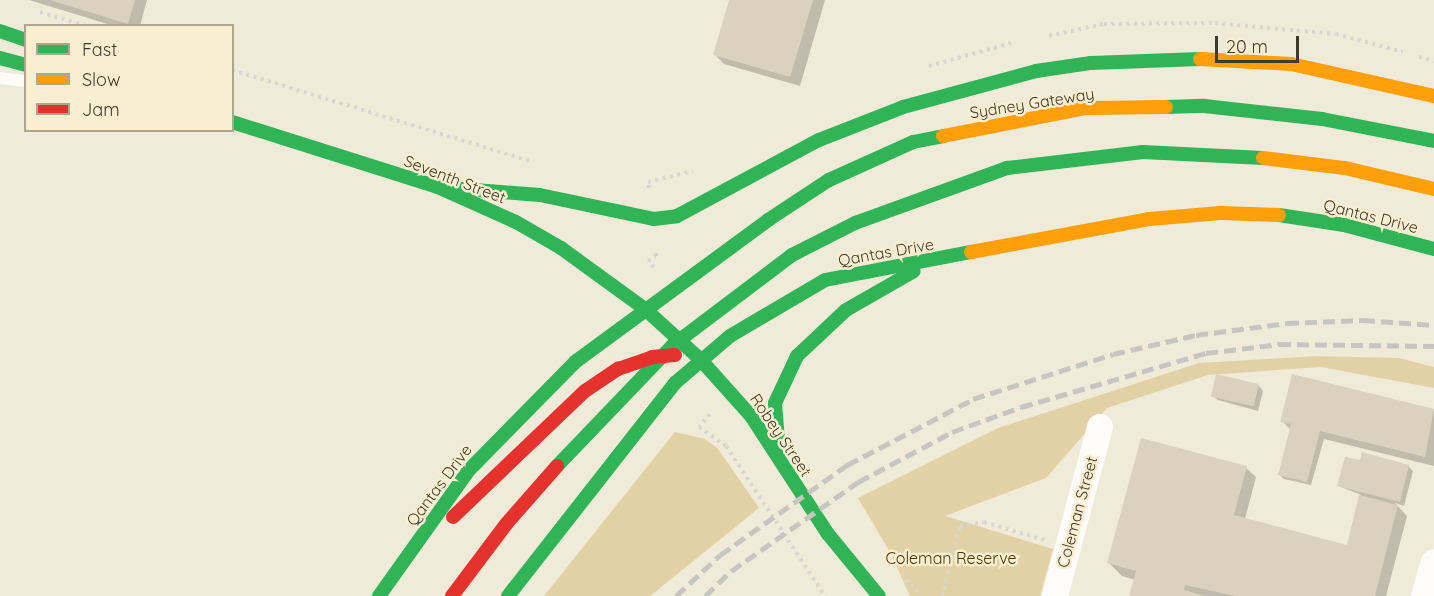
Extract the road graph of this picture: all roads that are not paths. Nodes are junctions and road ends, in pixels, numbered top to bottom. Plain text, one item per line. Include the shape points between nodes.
1 (0, 31) edge
2 (24, 39) edge
3 (0, 58) edge
4 (24, 64) edge
5 (0, 78) edge
6 (24, 81) edge
7 (1434, 96) edge
8 (234, 123) edge
9 (1434, 141) edge
10 (438, 187) junction
11 (1434, 189) edge
12 (1434, 249) edge
13 (926, 264) junction
14 (676, 288) joint
15 (645, 309) junction
16 (700, 359) junction
17 (1100, 427) dead end
18 (783, 464) junction
19 (828, 534) junction
20 (1434, 562) edge
21 (401, 566) junction
22 (850, 586) dead end
23 (379, 596) edge
24 (452, 596) edge
25 (508, 596) edge
26 (879, 596) edge
27 (1055, 596) edge
28 (1424, 596) edge

1 - 2 main road
3 - 4 main road
5 - 6 lane
7 - 10 main road via 1291,64 1189,58 1091,63 1014,76 903,107 819,140 677,216 654,219 540,195
8 - 10 main road, Seventh Street
9 - 14 main road, Sydney Gateway via 1322,119 1204,106 1086,108 1011,121 913,142 829,180
10 - 15 main road, Seventh Street via 516,222
11 - 24 main road via 1345,168 1283,159 1143,152 1007,168 855,223 792,255 673,345 583,435 507,523
12 - 13 main road, Qantas Drive via 1344,225 1292,216 1221,213 1149,219 979,249
13 - 16 main road, Qantas Drive via 858,271 825,280 740,329
13 - 18 main road via 846,310 797,356 775,403 775,438
14 - 15 main road, Qantas Drive
15 - 16 main road, Seventh Street
15 - 21 main road, Qantas Drive via 575,362 498,436
16 - 18 main road, Robey Street via 751,416
16 - 21 main road via 668,355 636,361 585,391
16 - 25 main road, Qantas Drive via 642,421
17 - 27 street, Coleman Street
18 - 19 main road, Robey Street
19 - 22 main road, Robey Street
19 - 26 main road, Robey Street
20 - 28 street
21 - 23 main road, Qantas Drive

